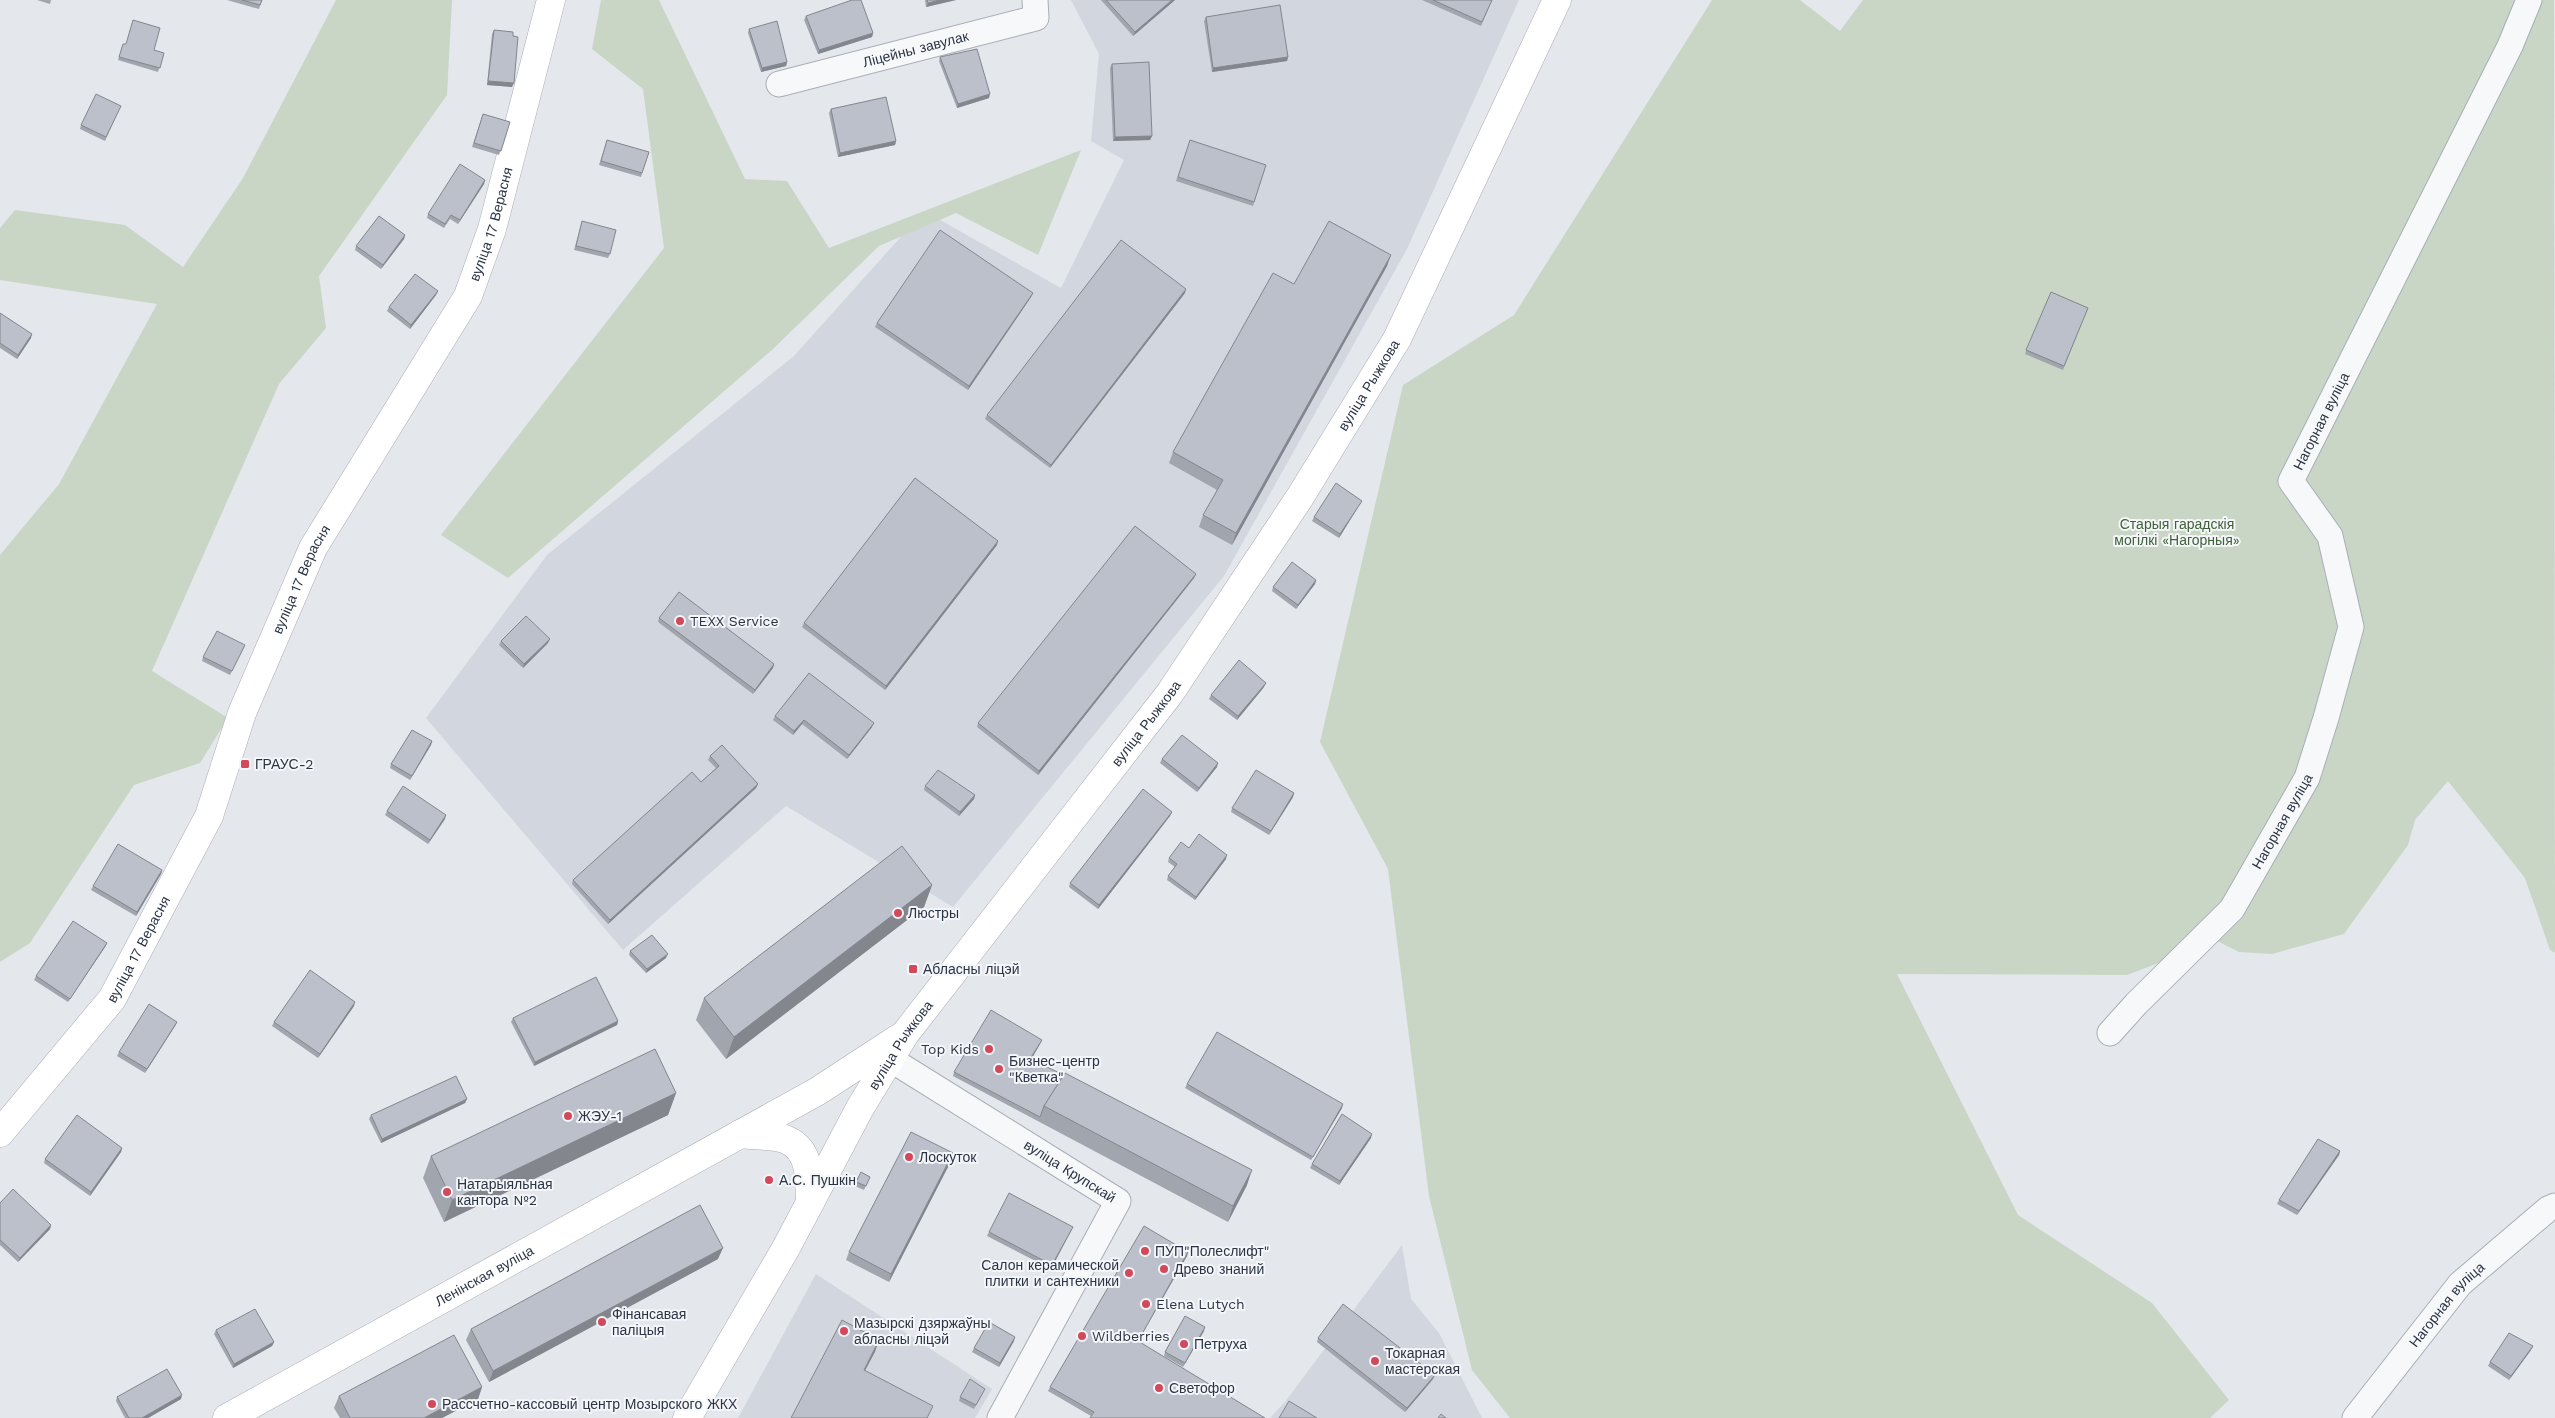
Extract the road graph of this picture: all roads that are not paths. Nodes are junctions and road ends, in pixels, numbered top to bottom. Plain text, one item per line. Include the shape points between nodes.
1 (551, 0) edge
2 (1035, 0) edge
3 (1557, 0) edge
4 (2528, 0) edge
5 (779, 84) dead end
6 (905, 1034) junction
7 (2110, 1034) dead end
8 (890, 1059) junction
9 (0, 1133) edge
10 (740, 1134) junction
11 (810, 1203) junction
12 (2555, 1206) edge
13 (2366, 1415) edge
14 (227, 1418) edge
15 (687, 1418) edge
16 (1000, 1418) edge

1 - 9 main road, вуліца 17 Верасня via 492,229 468,296 313,548 242,713 209,816 112,999
2 - 5 street, Ліцейны завулак via 1036,18
3 - 6 main road, вуліца Рыжкова via 1396,339 1300,497 1170,693
4 - 7 street, Нагорная вуліца via 2510,46 2291,481 2330,536 2351,627 2307,778 2232,909
6 - 8 main road, вуліца Рыжкова
6 - 10 main road, Ленінская вуліца via 818,1091
8 - 11 main road, вуліца Рыжкова
8 - 16 street, вуліца Крупскай via 1118,1201
10 - 11 main road via 787,1140 804,1156 809,1172
10 - 14 main road, Ленінская вуліца
11 - 15 main road, вуліца Рыжкова
12 - 13 street, Нагорная вуліца via 2460,1284

